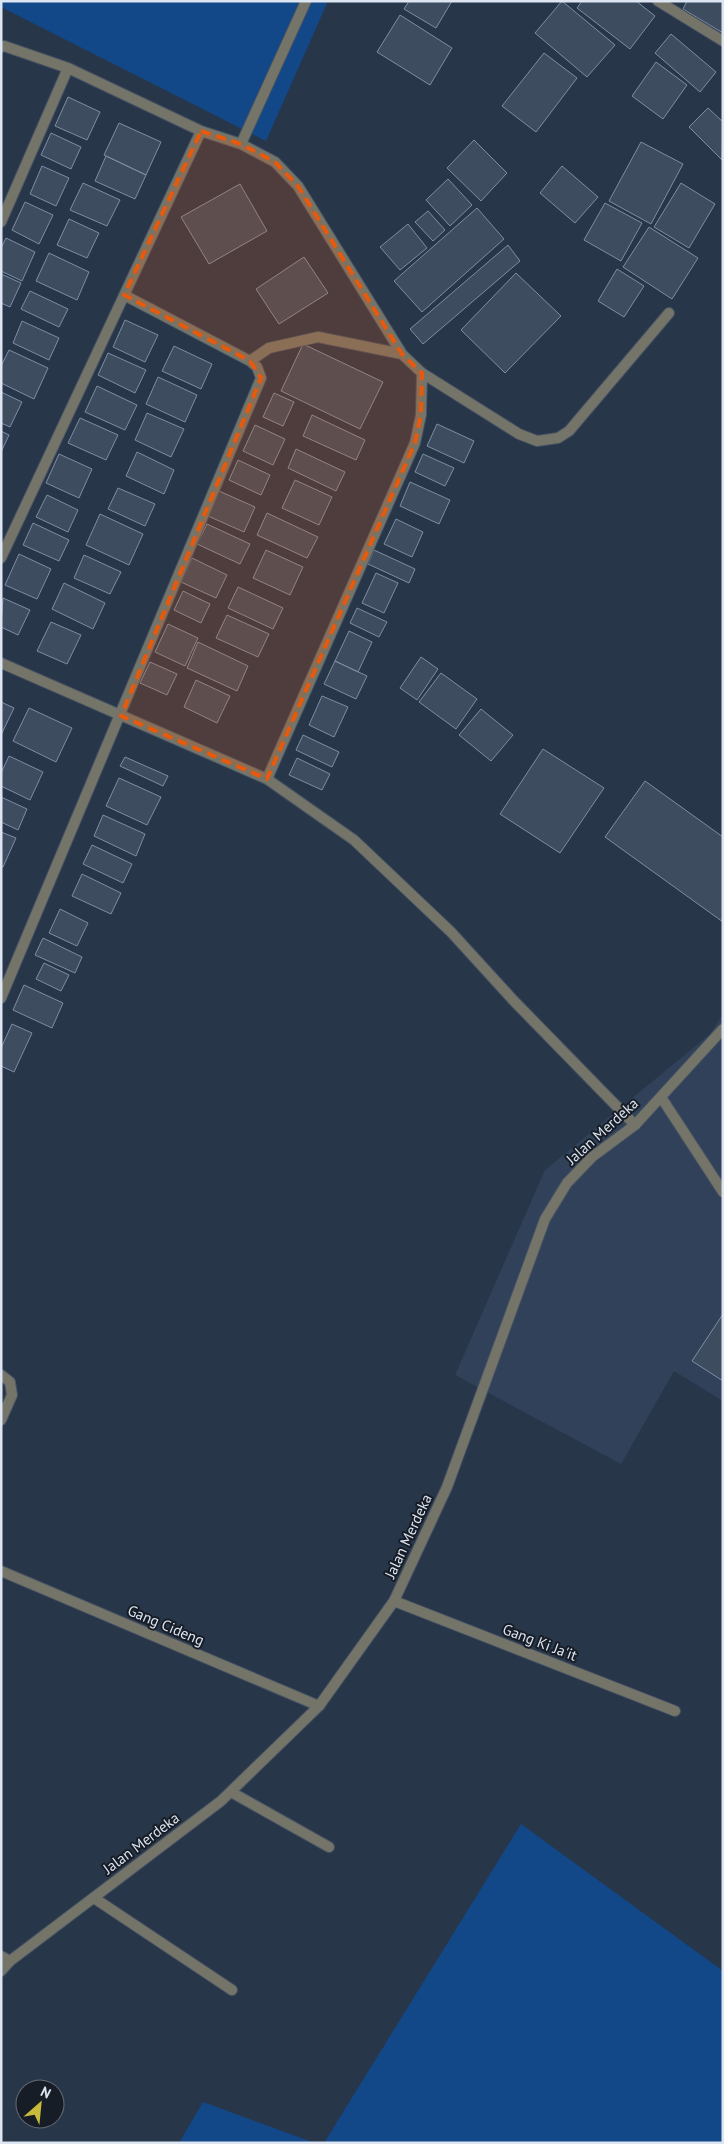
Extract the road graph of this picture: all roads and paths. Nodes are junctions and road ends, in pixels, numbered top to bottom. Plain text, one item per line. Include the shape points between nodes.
1 (306, 1) edge
2 (658, 1) edge
3 (723, 41) edge
4 (1, 47) edge
5 (68, 68) junction
6 (201, 131) junction
7 (242, 144) junction
8 (1, 222) edge
9 (124, 295) junction
10 (669, 313) dead end
11 (402, 354) junction
12 (250, 361) junction
13 (422, 373) junction
14 (1, 558) edge
15 (1, 662) edge
16 (121, 716) junction
17 (267, 778) junction
18 (1, 998) edge
19 (723, 1029) edge
20 (661, 1097) junction
21 (635, 1124) junction
22 (723, 1192) edge
23 (1, 1375) edge
24 (1, 1420) edge
25 (1, 1571) edge
26 (394, 1601) junction
27 (319, 1706) junction
28 (675, 1711) dead end
29 (231, 1792) junction
30 (329, 1847) dead end
31 (94, 1898) junction
32 (6, 1959) edge
33 (1, 1971) edge
34 (232, 1990) dead end

1 - 7 street
2 - 3 street
4 - 5 street
5 - 6 street
5 - 8 street
6 - 7 street
6 - 9 street
7 - 11 street via 275,162 298,186
9 - 12 street
9 - 14 street
10 - 13 street via 569,431 558,438 537,441 518,434
11 - 12 street via 318,337 269,348
11 - 13 street
12 - 16 street via 257,367 260,378 255,394
13 - 17 street via 421,415 415,443
15 - 16 street
16 - 17 street
16 - 18 street
17 - 21 street via 354,840 450,932
19 - 20 street, Jalan Merdeka
20 - 21 street, Jalan Merdeka
20 - 22 street
21 - 26 street, Jalan Merdeka via 592,1157 567,1183 545,1219 447,1487
23 - 24 street via 10,1382 12,1395
25 - 27 street, Gang Cideng
26 - 27 street, Jalan Merdeka
26 - 28 street, Gang Ki Ja'it
27 - 29 street, Jalan Merdeka
29 - 30 street
29 - 31 street, Jalan Merdeka
31 - 32 street, Jalan Merdeka
31 - 34 street
32 - 33 street, Jalan Merdeka

